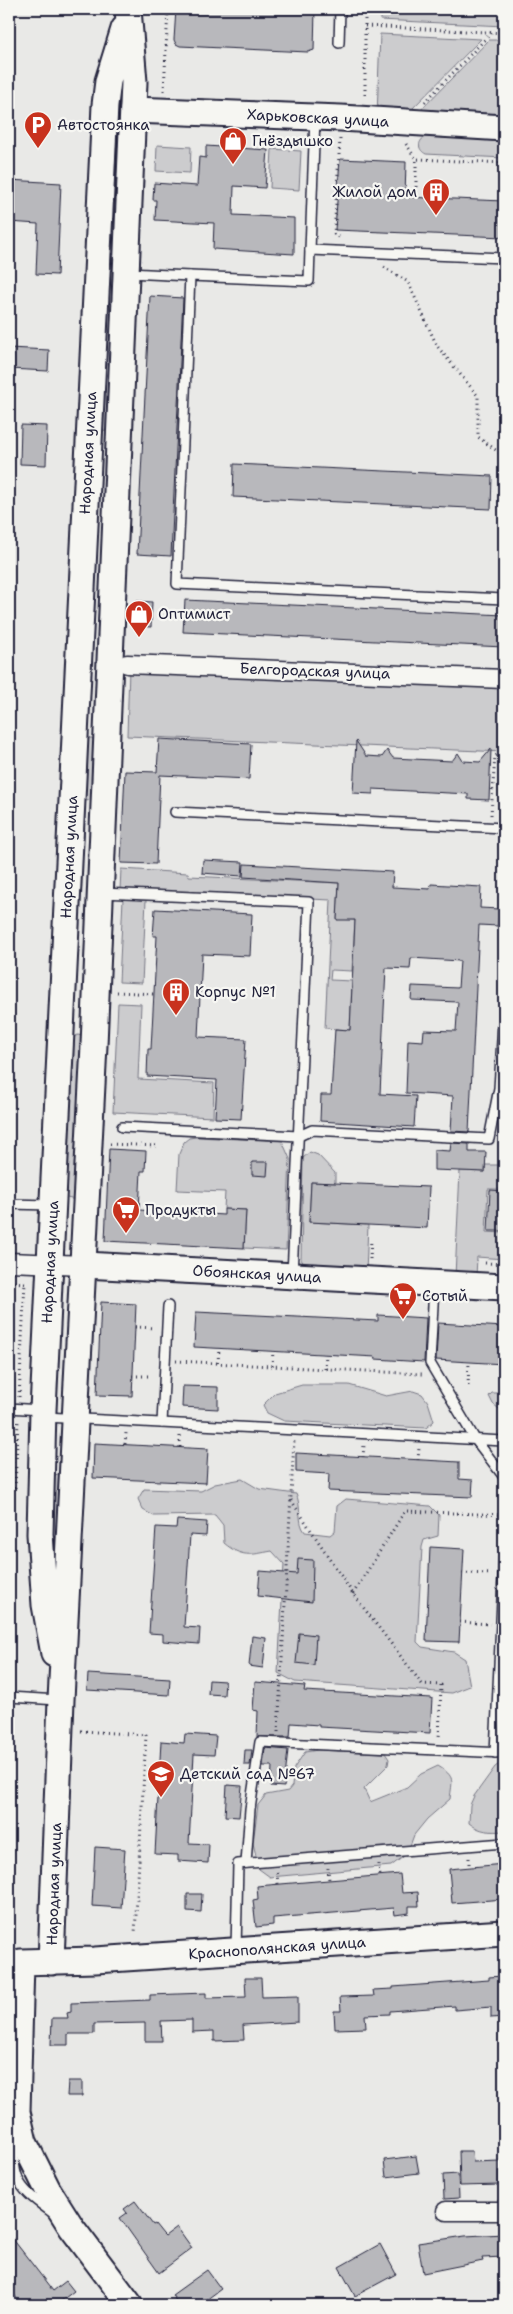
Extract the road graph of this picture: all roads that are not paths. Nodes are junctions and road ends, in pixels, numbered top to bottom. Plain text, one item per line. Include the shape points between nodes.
1 (340, 9) edge
2 (128, 13) edge
3 (339, 43) dead end
4 (105, 105) junction
5 (133, 110) junction
6 (315, 117) junction
7 (504, 128) edge
8 (310, 250) junction
9 (504, 258) edge
10 (125, 273) junction
11 (190, 276) junction
12 (504, 599) edge
13 (127, 664) dead end
14 (504, 679) edge
15 (175, 812) dead end
16 (504, 828) edge
17 (100, 893) junction
18 (504, 1007) edge
19 (502, 1077) edge
20 (122, 1127) dead end
21 (299, 1136) junction
22 (9, 1204) edge
23 (53, 1205) junction
24 (9, 1262) edge
25 (50, 1264) junction
26 (84, 1265) junction
27 (292, 1276) junction
28 (434, 1283) junction
29 (504, 1287) edge
30 (168, 1306) dead end
31 (9, 1408) edge
32 (43, 1414) junction
33 (76, 1419) junction
34 (162, 1423) junction
35 (475, 1439) junction
36 (504, 1441) edge
37 (504, 1477) edge
38 (504, 1555) edge
39 (503, 1575) edge
40 (9, 1697) edge
41 (61, 1700) junction
42 (494, 1753) junction
43 (504, 1753) edge
44 (504, 1843) edge
45 (246, 1863) junction
46 (504, 1933) edge
47 (236, 1951) junction
48 (51, 1962) junction
49 (15, 1963) edge
50 (446, 2211) dead end
51 (504, 2211) edge
52 (130, 2305) edge

1 - 3 lane
2 - 4 street, Народная улица via 108,81
2 - 5 street, Народная улица
4 - 5 street, Харьковская улица via 110,114 118,118
4 - 23 street, Народная улица
5 - 6 street, Харьковская улица
5 - 10 street, Народная улица
6 - 7 street, Харьковская улица via 357,109 404,123
6 - 8 lane
8 - 9 lane
8 - 11 lane via 308,282
10 - 11 lane
10 - 17 street, Народная улица
11 - 12 lane via 177,584
13 - 14 street, Белгородская улица
15 - 16 lane
17 - 21 lane via 309,902
17 - 26 street, Народная улица
18 - 19 lane
19 - 21 lane via 488,1139 312,1130
20 - 21 lane
21 - 27 lane
22 - 23 lane
23 - 25 street, Народная улица
24 - 25 street, Обоянская улица
25 - 26 street, Обоянская улица
25 - 32 street, Народная улица
26 - 27 street, Обоянская улица
26 - 33 street, Народная улица
27 - 28 street, Обоянская улица
28 - 29 street, Обоянская улица
28 - 35 lane via 430,1363
30 - 34 lane
31 - 32 lane
32 - 33 lane
32 - 41 street, Народная улица via 40,1534 45,1605
33 - 34 lane
33 - 41 street, Народная улица
34 - 35 lane
35 - 36 lane
35 - 37 lane
38 - 39 lane
39 - 42 lane
40 - 41 lane
41 - 48 street, Народная улица
42 - 43 lane
42 - 45 lane via 260,1742
44 - 45 lane
45 - 47 lane via 238,1864
46 - 47 street, Краснополянская улица
47 - 48 street, Краснополянская улица
48 - 49 street, Народная улица
49 - 52 street, Народная улица via 17,2112 24,2142 72,2228
50 - 51 street

